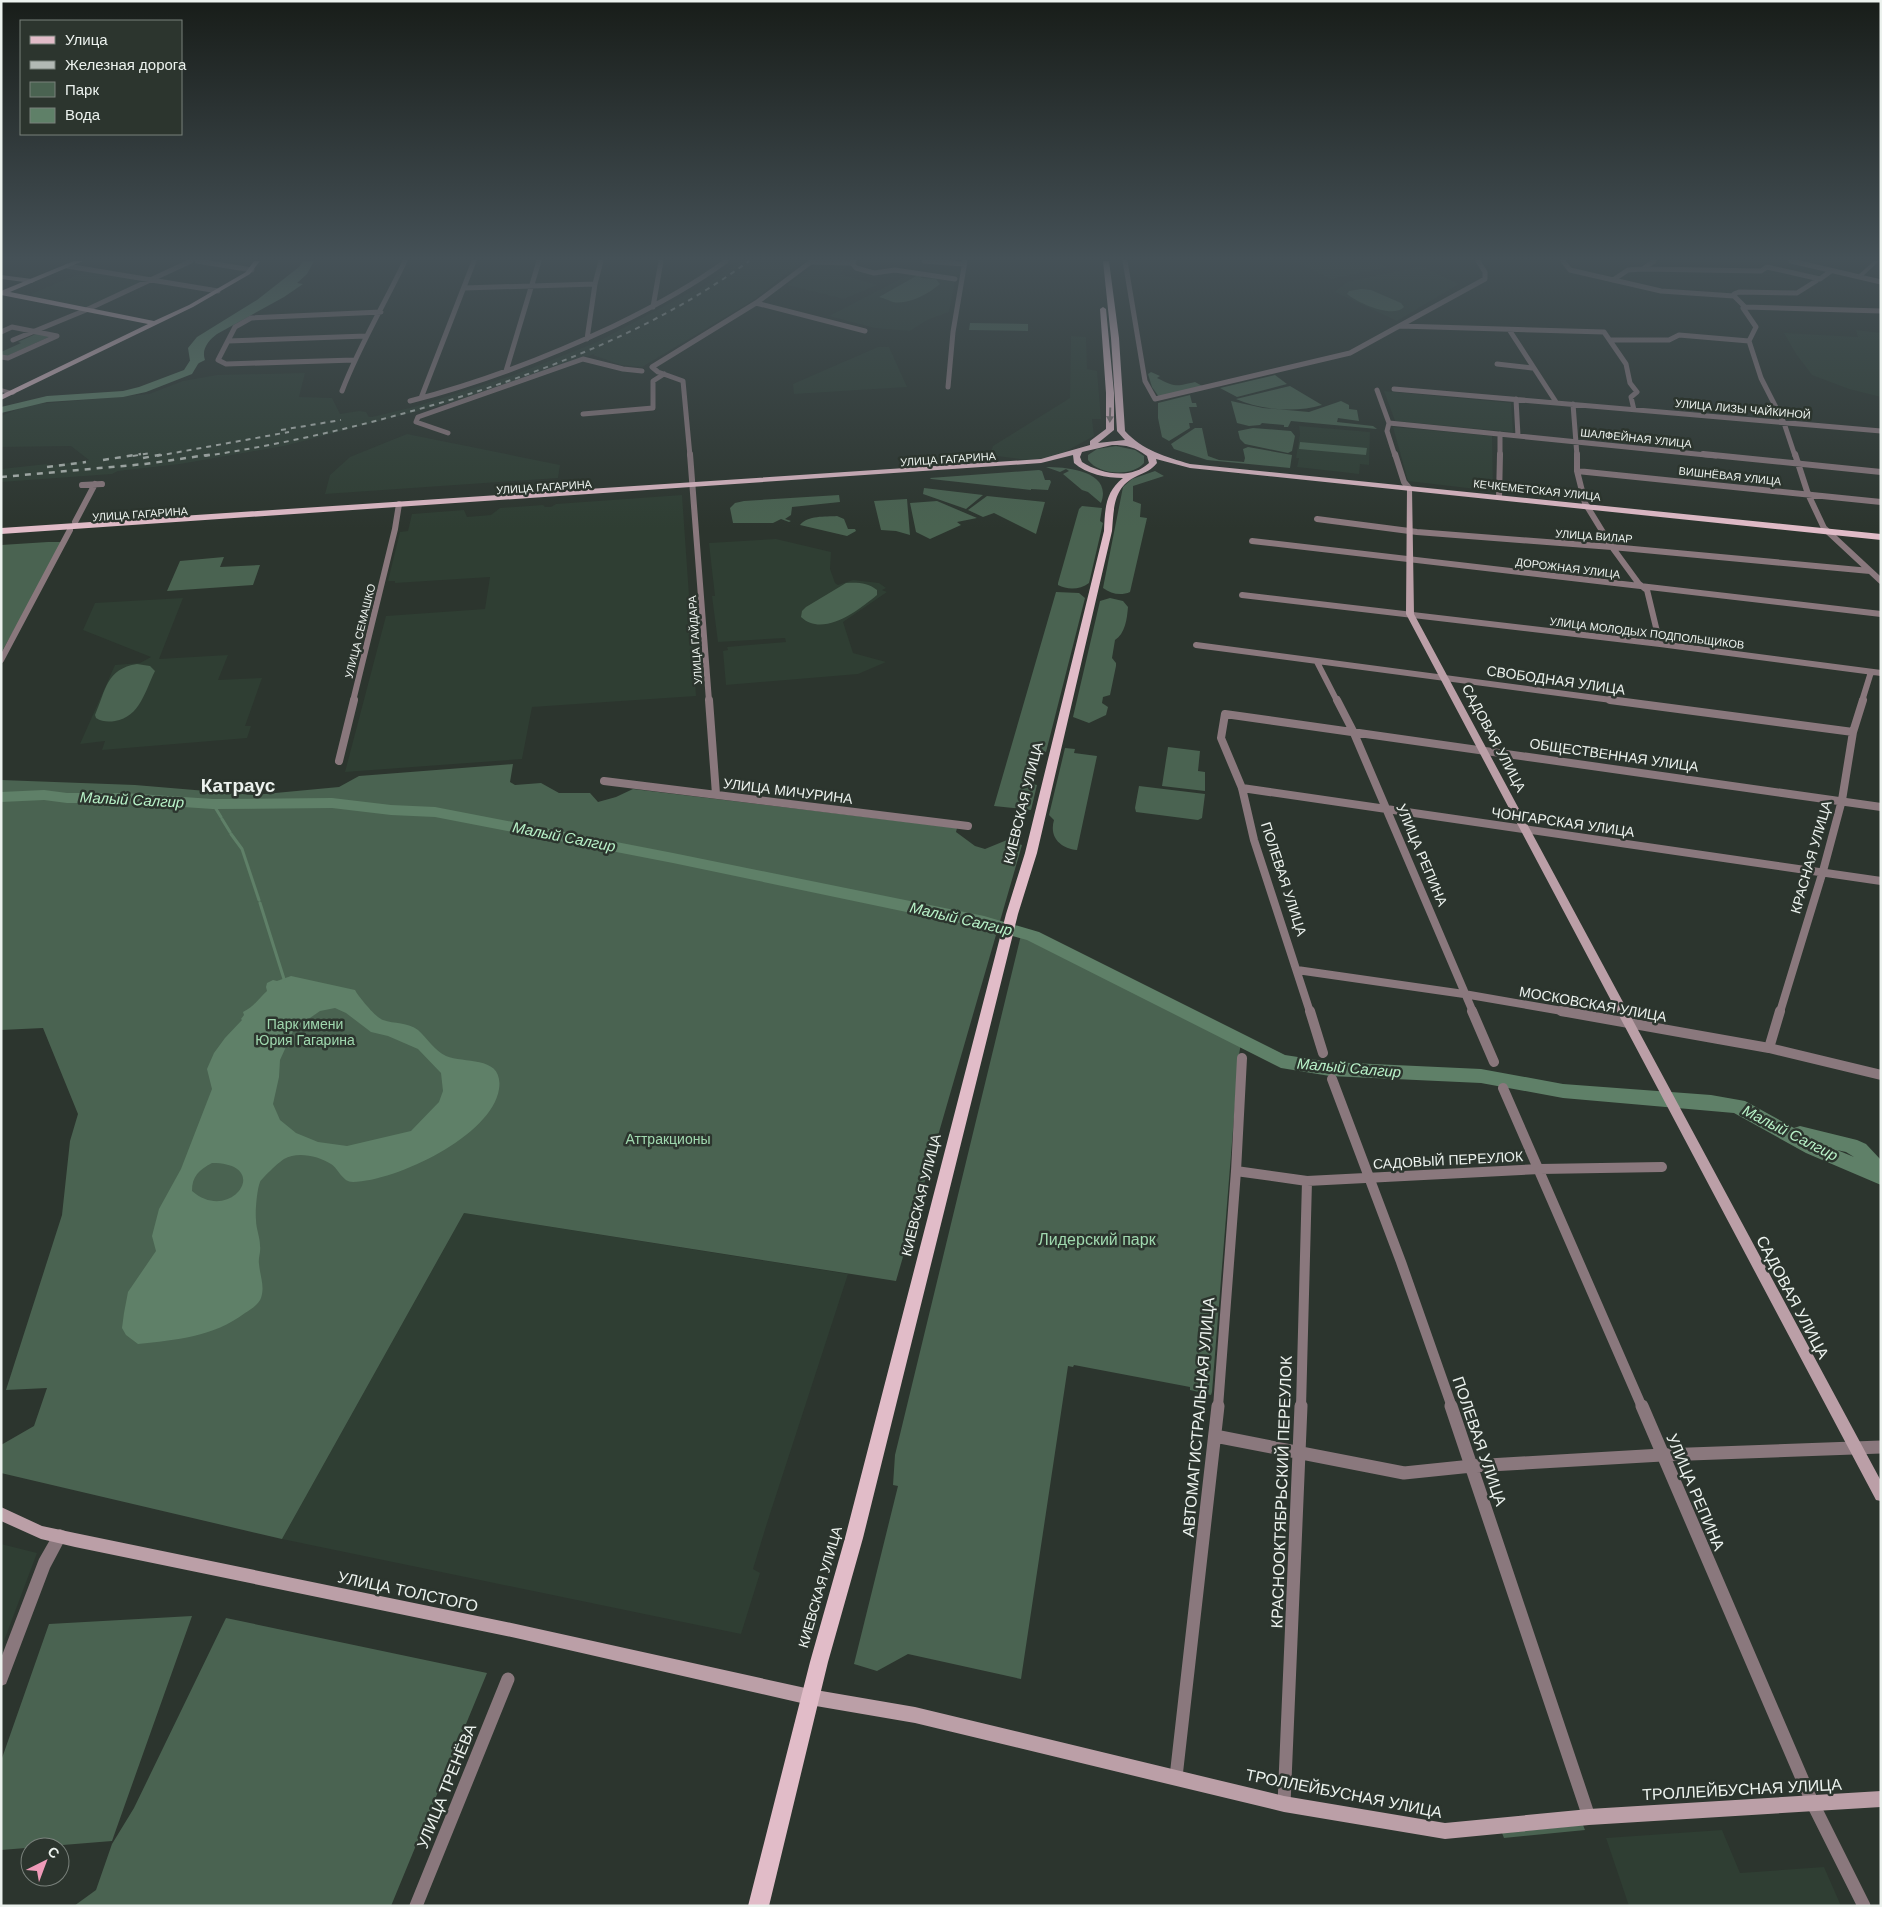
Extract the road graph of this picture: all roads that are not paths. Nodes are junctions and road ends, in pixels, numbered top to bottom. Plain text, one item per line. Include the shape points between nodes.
1 (26, 350) edge
2 (103, 350) edge
3 (223, 350) edge
4 (359, 350) edge
5 (440, 350) edge
6 (512, 350) edge
7 (560, 350) edge
8 (680, 350) edge
9 (952, 350) edge
10 (1106, 350) edge
11 (1116, 350) edge
12 (1140, 350) edge
13 (1356, 350) edge
14 (1521, 350) edge
15 (1617, 350) edge
16 (1752, 350) edge
17 (1, 357) edge
18 (354, 360) junction
19 (1497, 364) dead end
20 (1532, 368) junction
21 (506, 371) junction
22 (642, 371) dead end
23 (664, 374) junction
24 (948, 387) dead end
25 (1, 390) edge
26 (1377, 390) dead end
27 (1394, 390) dead end
28 (342, 391) dead end
29 (13, 393) junction
30 (1, 398) edge
31 (421, 398) junction
32 (1516, 399) junction
33 (410, 400) dead end
34 (1556, 402) junction
35 (1573, 404) junction
36 (1634, 410) junction
37 (583, 414) dead end
38 (1389, 423) junction
39 (1784, 423) junction
40 (1881, 431) edge
41 (448, 433) dead end
42 (1500, 434) junction
43 (1518, 436) junction
44 (1577, 442) junction
45 (1089, 446) junction
46 (1079, 451) junction
47 (1146, 451) junction
48 (1798, 464) junction
49 (1190, 466) junction
50 (1091, 470) junction
51 (1577, 470) junction
52 (1144, 471) junction
53 (1881, 472) edge
54 (1135, 474) junction
55 (82, 485) dead end
56 (693, 486) junction
57 (1409, 488) junction
58 (1111, 492) junction
59 (1808, 494) junction
60 (1499, 497) junction
61 (1881, 502) edge
62 (399, 506) junction
63 (1588, 507) junction
64 (1317, 519) dead end
65 (71, 530) junction
66 (1410, 532) junction
67 (1827, 532) junction
68 (1, 533) edge
69 (1881, 537) edge
70 (1252, 541) dead end
71 (1612, 547) junction
72 (1411, 559) junction
73 (1870, 571) junction
74 (1881, 581) edge
75 (1642, 587) junction
76 (1242, 595) dead end
77 (1410, 614) junction
78 (1881, 614) edge
79 (1660, 644) junction
80 (1196, 645) dead end
81 (1, 660) edge
82 (1317, 662) junction
83 (1871, 672) junction
84 (1881, 673) edge
85 (1445, 677) junction
86 (1225, 714) joint
87 (1353, 731) junction
88 (1853, 732) junction
89 (1483, 750) junction
90 (339, 761) dead end
91 (604, 781) dead end
92 (1242, 788) junction
93 (716, 794) junction
94 (1842, 800) junction
95 (1881, 806) edge
96 (1386, 809) junction
97 (968, 826) dead end
98 (1524, 830) junction
99 (1822, 871) junction
100 (1881, 881) edge
101 (1298, 970) junction
102 (1464, 994) junction
103 (1628, 1024) junction
104 (1770, 1048) junction
105 (1323, 1053) dead end
106 (1242, 1058) dead end
107 (1494, 1062) dead end
108 (1881, 1075) edge
109 (1332, 1079) dead end
110 (1503, 1088) dead end
111 (1662, 1167) dead end
112 (1540, 1169) junction
113 (1236, 1171) junction
114 (1371, 1177) junction
115 (1307, 1181) junction
116 (1215, 1436) junction
117 (1881, 1447) edge
118 (1856, 1448) junction
119 (1300, 1453) junction
120 (1662, 1455) junction
121 (1472, 1466) junction
122 (1881, 1495) edge
123 (1, 1514) edge
124 (60, 1536) junction
125 (1, 1679) edge
126 (508, 1679) dead end
127 (810, 1697) junction
128 (1176, 1777) junction
129 (1881, 1799) edge
130 (1284, 1804) junction
131 (1814, 1804) junction
132 (1589, 1817) junction
133 (416, 1906) edge
134 (758, 1906) edge
135 (1864, 1906) edge

1 - 17 street via 8,358
2 - 29 main road
3 - 18 street via 218,360 220,363
4 - 18 street
5 - 31 street
6 - 21 street
7 - 21 street
8 - 23 street via 652,367
9 - 24 street
10 -> 45 main road via 1110,430
11 - 47 main road via 1121,430
12 - 13 street via 1145,381 1155,399
14 - 20 street
15 - 36 street via 1637,392 1631,397
16 - 39 street via 1761,378
18 - 28 street
19 - 20 street
20 - 34 street
21 - 31 street
22 - 41 street via 583,359 418,417 416,422
23 - 37 street via 653,381 653,408
23 - 56 street, УЛИЦА ГАЙДАРА via 683,382
25 - 29 street
26 - 38 street, САДОВАЯ УЛИЦА
27 - 32 street, УЛИЦА ЛИЗЫ ЧАЙКИНОЙ
29 - 30 main road
31 - 33 street
32 - 34 street, УЛИЦА ЛИЗЫ ЧАЙКИНОЙ
32 - 43 street
34 - 35 street, УЛИЦА ЛИЗЫ ЧАЙКИНОЙ
35 - 36 street, УЛИЦА ЛИЗЫ ЧАЙКИНОЙ
35 - 44 street
36 - 39 street, УЛИЦА ЛИЗЫ ЧАЙКИНОЙ
38 - 42 street, ШАЛФЕЙНАЯ УЛИЦА
38 - 57 street, САДОВАЯ УЛИЦА via 1390,441
39 - 40 street, УЛИЦА ЛИЗЫ ЧАЙКИНОЙ
39 - 48 street
42 - 43 street, ШАЛФЕЙНАЯ УЛИЦА
42 - 60 street
43 - 44 street, ШАЛФЕЙНАЯ УЛИЦА
44 - 48 street, ШАЛФЕЙНАЯ УЛИЦА
44 - 51 street
45 - 46 main road, УЛИЦА ГАГАРИНА
45 - 47 main road via 1119,443
46 - 50 main road via 1078,463
46 - 56 main road, УЛИЦА ГАГАРИНА via 1041,461
47 - 49 main road, КЕЧКЕМЕТСКАЯ УЛИЦА
47 - 52 main road via 1153,462
48 - 53 street, ШАЛФЕЙНАЯ УЛИЦА
48 - 59 street
49 - 52 main road, КЕЧКЕМЕТСКАЯ УЛИЦА
49 - 57 main road, КЕЧКЕМЕТСКАЯ УЛИЦА
50 - 54 main road, УЛИЦА ГАГАРИНА via 1116,475
50 - 56 main road, УЛИЦА ГАГАРИНА via 1048,464
50 - 58 main road
51 - 59 street, ВИШНЁВАЯ УЛИЦА
51 - 63 street via 1584,503
52 - 54 main road, КЕЧКЕМЕТСКАЯ УЛИЦА
54 - 58 main road via 1120,482
55 - 65 street via 99,484
56 - 62 main road, УЛИЦА ГАГАРИНА
56 - 93 street, УЛИЦА ГАЙДАРА
57 - 60 main road, КЕЧКЕМЕТСКАЯ УЛИЦА
57 - 66 main road, САДОВАЯ УЛИЦА
58 - 127 main road, КИЕВСКАЯ УЛИЦА via 1108,531 1031,853 1012,914 854,1538
59 - 61 street, ВИШНЁВАЯ УЛИЦА
59 - 67 street
60 - 63 main road, КЕЧКЕМЕТСКАЯ УЛИЦА
62 - 65 main road, УЛИЦА ГАГАРИНА
62 - 68 main road, УЛИЦА ГАГАРИНА
62 - 90 street, УЛИЦА СЕМАШКО
63 - 67 main road, КЕЧКЕМЕТСКАЯ УЛИЦА
63 - 71 street
64 - 66 street, УЛИЦА ВИЛАР
65 - 68 main road, УЛИЦА ГАГАРИНА
65 - 81 street
66 - 71 street, УЛИЦА ВИЛАР
66 - 72 main road, САДОВАЯ УЛИЦА
67 - 69 main road, КЕЧКЕМЕТСКАЯ УЛИЦА
67 - 73 street
70 - 72 street, ДОРОЖНАЯ УЛИЦА
71 - 73 street, УЛИЦА ВИЛАР
71 - 75 street
72 - 75 street, ДОРОЖНАЯ УЛИЦА
72 - 77 main road, САДОВАЯ УЛИЦА
73 - 74 street
75 - 78 street, ДОРОЖНАЯ УЛИЦА
75 - 79 street via 1647,590
76 - 77 street
77 - 79 street, УЛИЦА МОЛОДЫХ ПОДПОЛЬЩИКОВ
77 - 85 main road, САДОВАЯ УЛИЦА
79 - 83 street, УЛИЦА МОЛОДЫХ ПОДПОЛЬЩИКОВ
80 - 82 street, СВОБОДНАЯ УЛИЦА
82 - 85 street, СВОБОДНАЯ УЛИЦА
82 - 87 street, УЛИЦА РЕПИНА
83 - 84 street, УЛИЦА МОЛОДЫХ ПОДПОЛЬЩИКОВ
83 - 88 street, КРАСНАЯ УЛИЦА
85 - 88 street, СВОБОДНАЯ УЛИЦА
85 - 89 main road, САДОВАЯ УЛИЦА
86 - 87 street, ОБЩЕСТВЕННАЯ УЛИЦА
86 - 92 street, ПОЛЕВАЯ УЛИЦА via 1221,738
87 - 89 street, ОБЩЕСТВЕННАЯ УЛИЦА
87 - 96 street, УЛИЦА РЕПИНА
88 - 94 street, КРАСНАЯ УЛИЦА
89 - 94 street, ОБЩЕСТВЕННАЯ УЛИЦА
89 - 98 main road, САДОВАЯ УЛИЦА
91 - 93 street, УЛИЦА МИЧУРИНА
92 - 96 street, ЧОНГАРСКАЯ УЛИЦА
92 - 101 street, ПОЛЕВАЯ УЛИЦА via 1254,840
93 - 97 street, УЛИЦА МИЧУРИНА
94 - 95 street, ОБЩЕСТВЕННАЯ УЛИЦА
94 - 99 street, КРАСНАЯ УЛИЦА
96 - 98 street, ЧОНГАРСКАЯ УЛИЦА
96 - 102 street, УЛИЦА РЕПИНА
98 - 99 street, ЧОНГАРСКАЯ УЛИЦА
98 - 103 main road, САДОВАЯ УЛИЦА
99 - 100 street, ЧОНГАРСКАЯ УЛИЦА
99 - 104 street, КРАСНАЯ УЛИЦА
101 - 102 street, МОСКОВСКАЯ УЛИЦА
101 - 105 street, ПОЛЕВАЯ УЛИЦА
102 - 103 street, МОСКОВСКАЯ УЛИЦА
102 - 107 street, УЛИЦА РЕПИНА
103 - 104 street, МОСКОВСКАЯ УЛИЦА
103 - 118 main road, САДОВАЯ УЛИЦА
104 - 108 street, МОСКОВСКАЯ УЛИЦА
106 - 113 street, АВТОМАГИСТРАЛЬНАЯ УЛИЦА
109 - 114 street, ПОЛЕВАЯ УЛИЦА
110 - 112 street, УЛИЦА РЕПИНА
111 - 112 street, САДОВЫЙ ПЕРЕУЛОК
112 - 114 street, САДОВЫЙ ПЕРЕУЛОК
112 - 120 street, УЛИЦА РЕПИНА
113 - 115 street, САДОВЫЙ ПЕРЕУЛОК
113 - 116 street, АВТОМАГИСТРАЛЬНАЯ УЛИЦА
114 - 115 street, САДОВЫЙ ПЕРЕУЛОК
114 - 121 street, ПОЛЕВАЯ УЛИЦА
115 - 119 street, КРАСНООКТЯБРЬСКИЙ ПЕРЕУЛОК
116 - 119 street
116 - 128 street, АВТОМАГИСТРАЛЬНАЯ УЛИЦА
117 - 118 street
118 - 120 street
118 - 122 main road, САДОВАЯ УЛИЦА
119 - 121 street via 1404,1473
119 - 130 street, КРАСНООКТЯБРЬСКИЙ ПЕРЕУЛОК
120 - 121 street
120 - 131 street, УЛИЦА РЕПИНА
121 - 132 street, ПОЛЕВАЯ УЛИЦА
123 - 124 main road, УЛИЦА ТОЛСТОГО via 42,1532
124 - 125 street via 44,1564
124 - 127 main road, УЛИЦА ТОЛСТОГО via 516,1631
126 - 133 street, УЛИЦА ТРЕНЁВА
127 - 128 main road, ТРОЛЛЕЙБУСНАЯ УЛИЦА via 915,1715
127 - 134 main road, КИЕВСКАЯ УЛИЦА
128 - 130 main road, ТРОЛЛЕЙБУСНАЯ УЛИЦА
129 - 131 main road, ТРОЛЛЕЙБУСНАЯ УЛИЦА
130 - 132 main road, ТРОЛЛЕЙБУСНАЯ УЛИЦА via 1445,1831
131 - 132 main road, ТРОЛЛЕЙБУСНАЯ УЛИЦА
131 - 135 street, УЛИЦА РЕПИНА

